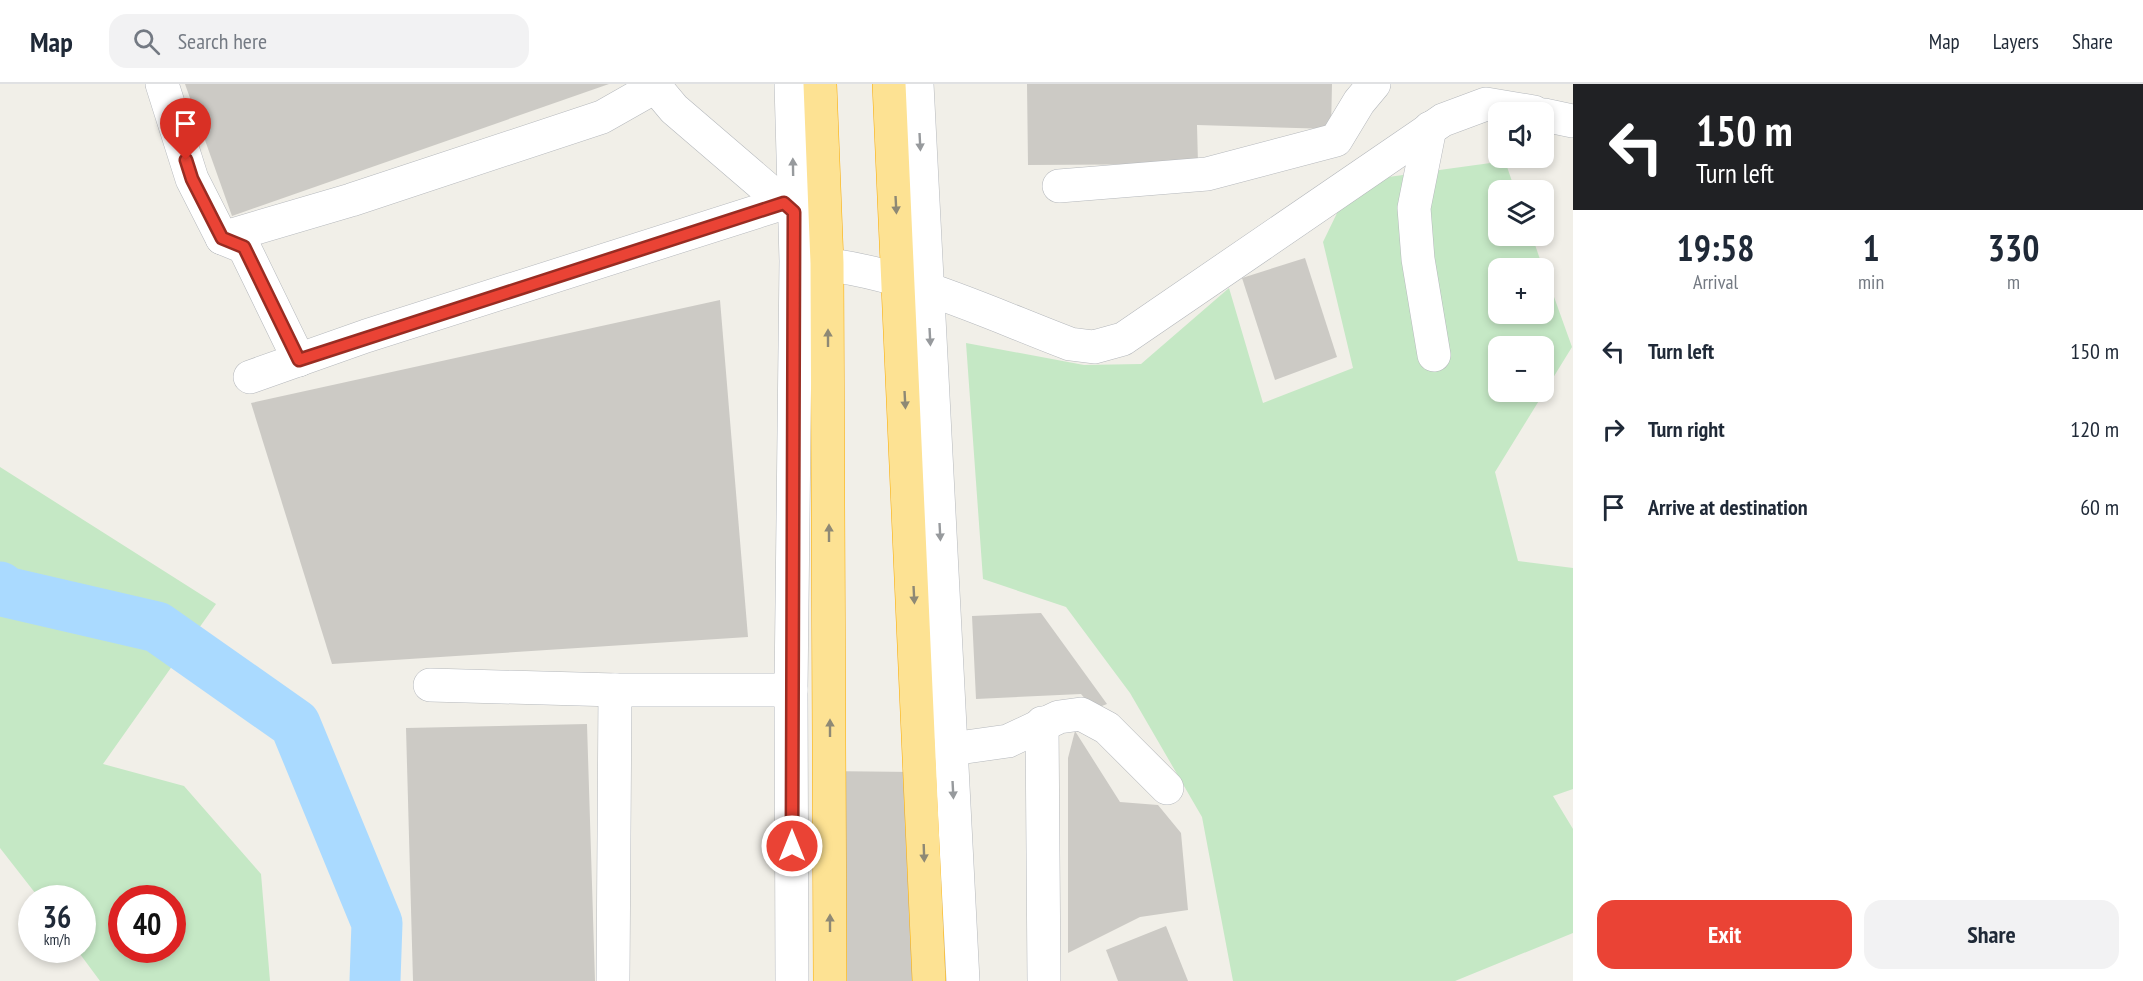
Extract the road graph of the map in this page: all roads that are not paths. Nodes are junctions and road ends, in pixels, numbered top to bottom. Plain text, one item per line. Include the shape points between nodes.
1 (162, 84) edge
2 (791, 84) edge
3 (820, 84) edge
4 (890, 84) edge
5 (917, 84) edge
6 (1374, 84) edge
7 (654, 86) edge
8 (1488, 114) edge
9 (1430, 128) junction
10 (1059, 186) dead end
11 (789, 208) junction
12 (222, 238) junction
13 (811, 262) junction
14 (914, 285) junction
15 (1434, 355) dead end
16 (299, 360) junction
17 (250, 377) dead end
18 (430, 685) dead end
19 (615, 690) junction
20 (791, 690) junction
21 (1042, 723) junction
22 (951, 749) junction
23 (1167, 788) dead end
24 (1044, 980) edge
25 (613, 981) edge
26 (792, 981) edge
27 (830, 981) edge
28 (929, 981) edge
29 (963, 981) edge

1 - 12 street via 192,179
11 -> 2 street
3 - 13 highway
4 -> 14 highway
5 -> 14 street
6 - 10 street via 1336,140 1207,174
7 - 11 street via 674,109
7 - 12 street via 602,117
8 - 9 street via 1443,120
9 - 14 street via 1123,339 1094,347 1070,344
9 - 15 street via 1414,208
11 - 13 street
11 - 16 street
12 - 16 street via 244,247
13 - 14 street
13 - 20 street
27 -> 13 highway
14 -> 22 street
14 -> 28 highway
16 - 17 street
18 - 19 street
19 - 20 street
19 - 25 street
20 - 26 street
21 - 22 street via 1008,741
21 - 23 street via 1081,714 1107,728
21 - 24 street
22 -> 29 street

